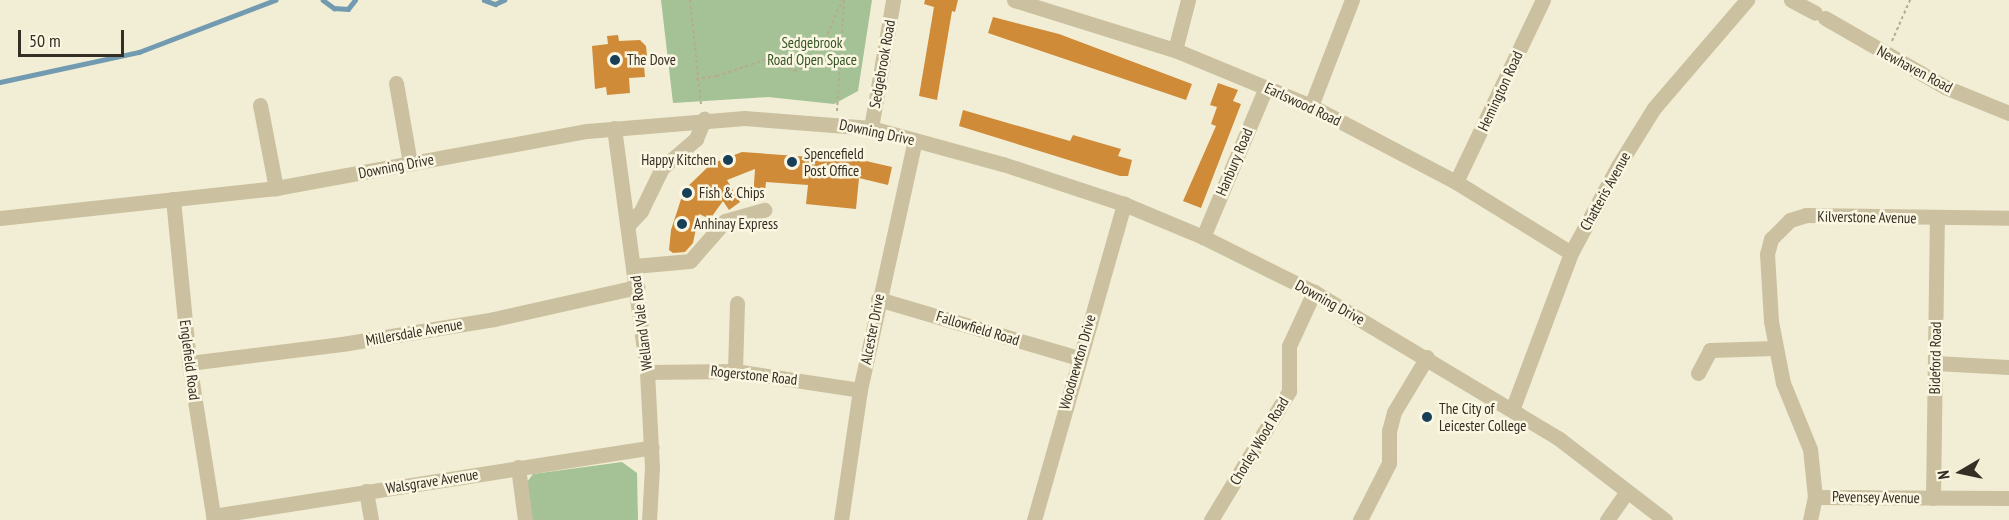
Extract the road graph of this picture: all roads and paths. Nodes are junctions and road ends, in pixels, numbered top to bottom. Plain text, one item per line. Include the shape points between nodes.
1 (690, 0) edge
2 (843, 0) edge
3 (893, 0) edge
4 (1014, 0) edge
5 (1188, 0) edge
6 (1352, 0) edge
7 (1543, 0) edge
8 (1747, 0) edge
9 (1791, 0) edge
10 (1910, 0) edge
11 (1175, 50) junction
12 (1886, 55) junction
13 (696, 79) junction
14 (396, 83) dead end
15 (1266, 87) junction
16 (260, 105) dead end
17 (1311, 106) junction
18 (2009, 113) edge
19 (704, 119) junction
20 (836, 123) junction
21 (614, 128) junction
22 (871, 128) junction
23 (915, 140) junction
24 (410, 163) junction
25 (1456, 182) junction
26 (276, 188) junction
27 (173, 200) junction
28 (1124, 204) junction
29 (764, 210) dead end
30 (0, 218) edge
31 (1937, 218) junction
32 (2009, 218) edge
33 (629, 224) junction
34 (1203, 237) junction
35 (1571, 253) junction
36 (634, 266) junction
37 (637, 287) junction
38 (1314, 292) junction
39 (878, 298) junction
40 (737, 303) dead end
41 (1774, 348) junction
42 (1427, 357) junction
43 (1078, 358) junction
44 (189, 363) junction
45 (1935, 363) junction
46 (2009, 367) edge
47 (735, 371) junction
48 (647, 372) junction
49 (1698, 374) dead end
50 (860, 390) junction
51 (1512, 410) junction
52 (652, 447) junction
53 (518, 467) junction
54 (1626, 490) junction
55 (366, 491) junction
56 (1815, 497) junction
57 (1933, 498) junction
58 (2009, 498) edge
59 (214, 518) edge
60 (371, 520) edge
61 (525, 520) edge
62 (649, 520) edge
63 (841, 520) edge
64 (1034, 520) edge
65 (1211, 520) edge
66 (1360, 520) edge
67 (1607, 520) edge
68 (1665, 520) edge
69 (1810, 520) edge

1 - 13 path
2 - 13 path via 816,62 794,71 773,57
2 - 20 path
3 - 22 street, Sedgebrook Road
4 - 11 street, Earlswood Road
5 - 11 street
6 - 17 street
7 - 25 street, Hemington Road
8 - 35 street, Chatteris Avenue via 1654,108
9 - 12 street, Newhaven Road
10 - 12 path
11 - 15 street, Earlswood Road
12 - 18 street, Newhaven Road via 1945,87
13 - 19 path
14 - 24 street
15 - 17 street, Earlswood Road
15 - 34 street, Hanbury Road
16 - 26 street
17 - 25 street, Earlswood Road
19 - 20 street, Downing Drive
19 - 21 street, Downing Drive
19 - 33 street via 696,139 662,168 641,212
20 - 22 street, Downing Drive
21 - 24 street, Downing Drive
21 - 33 street, Welland Vale Road
22 - 23 street, Downing Drive
23 - 28 street, Downing Drive
23 - 39 street, Alcester Drive
24 - 26 street, Downing Drive
25 - 35 street, Earlswood Road
26 - 27 street, Downing Drive
27 - 30 street, Downing Drive
27 - 44 street, Englefield Road
28 - 34 street, Downing Drive
28 - 43 street, Woodnewton Drive
29 - 36 street via 735,215 725,221 690,261
31 - 32 street, Kilverstone Avenue
31 - 41 street, Kilverstone Avenue via 1806,215 1779,228 1767,254
31 - 45 street, Bideford Road
33 - 36 street, Welland Vale Road
34 - 38 street, Downing Drive
35 - 51 street, Chatteris Avenue
36 - 37 street, Welland Vale Road
37 - 44 street, Millersdale Avenue via 494,319 342,344
37 - 48 street, Welland Vale Road
38 - 42 street, Downing Drive
38 - 65 street, Chorley Wood Road via 1289,346 1289,391
39 - 43 street, Fallowfield Road
39 - 50 street, Alcester Drive
40 - 47 street
41 - 49 street via 1710,350
41 - 56 street, Kilverstone Avenue via 1789,400 1810,449
42 - 51 street, Downing Drive
42 - 66 street via 1394,412 1389,431 1389,463
43 - 64 street, Woodnewton Drive
44 - 59 street, Englefield Road
45 - 46 street
45 - 57 street, Bideford Road
47 - 48 street, Rogerstone Road
47 - 50 street, Rogerstone Road
48 - 52 street, Welland Vale Road
50 - 63 street, Alcester Drive
51 - 54 street, Downing Drive via 1558,438
52 - 53 street, Walsgrave Avenue
52 - 62 street, Welland Vale Road
53 - 55 street, Walsgrave Avenue
53 - 61 street
54 - 67 street
54 - 68 street, Downing Drive
55 - 59 street, Walsgrave Avenue
55 - 60 street
56 - 57 street, Pevensey Avenue
56 - 69 street, Kilverstone Avenue
57 - 58 street, Pevensey Avenue

